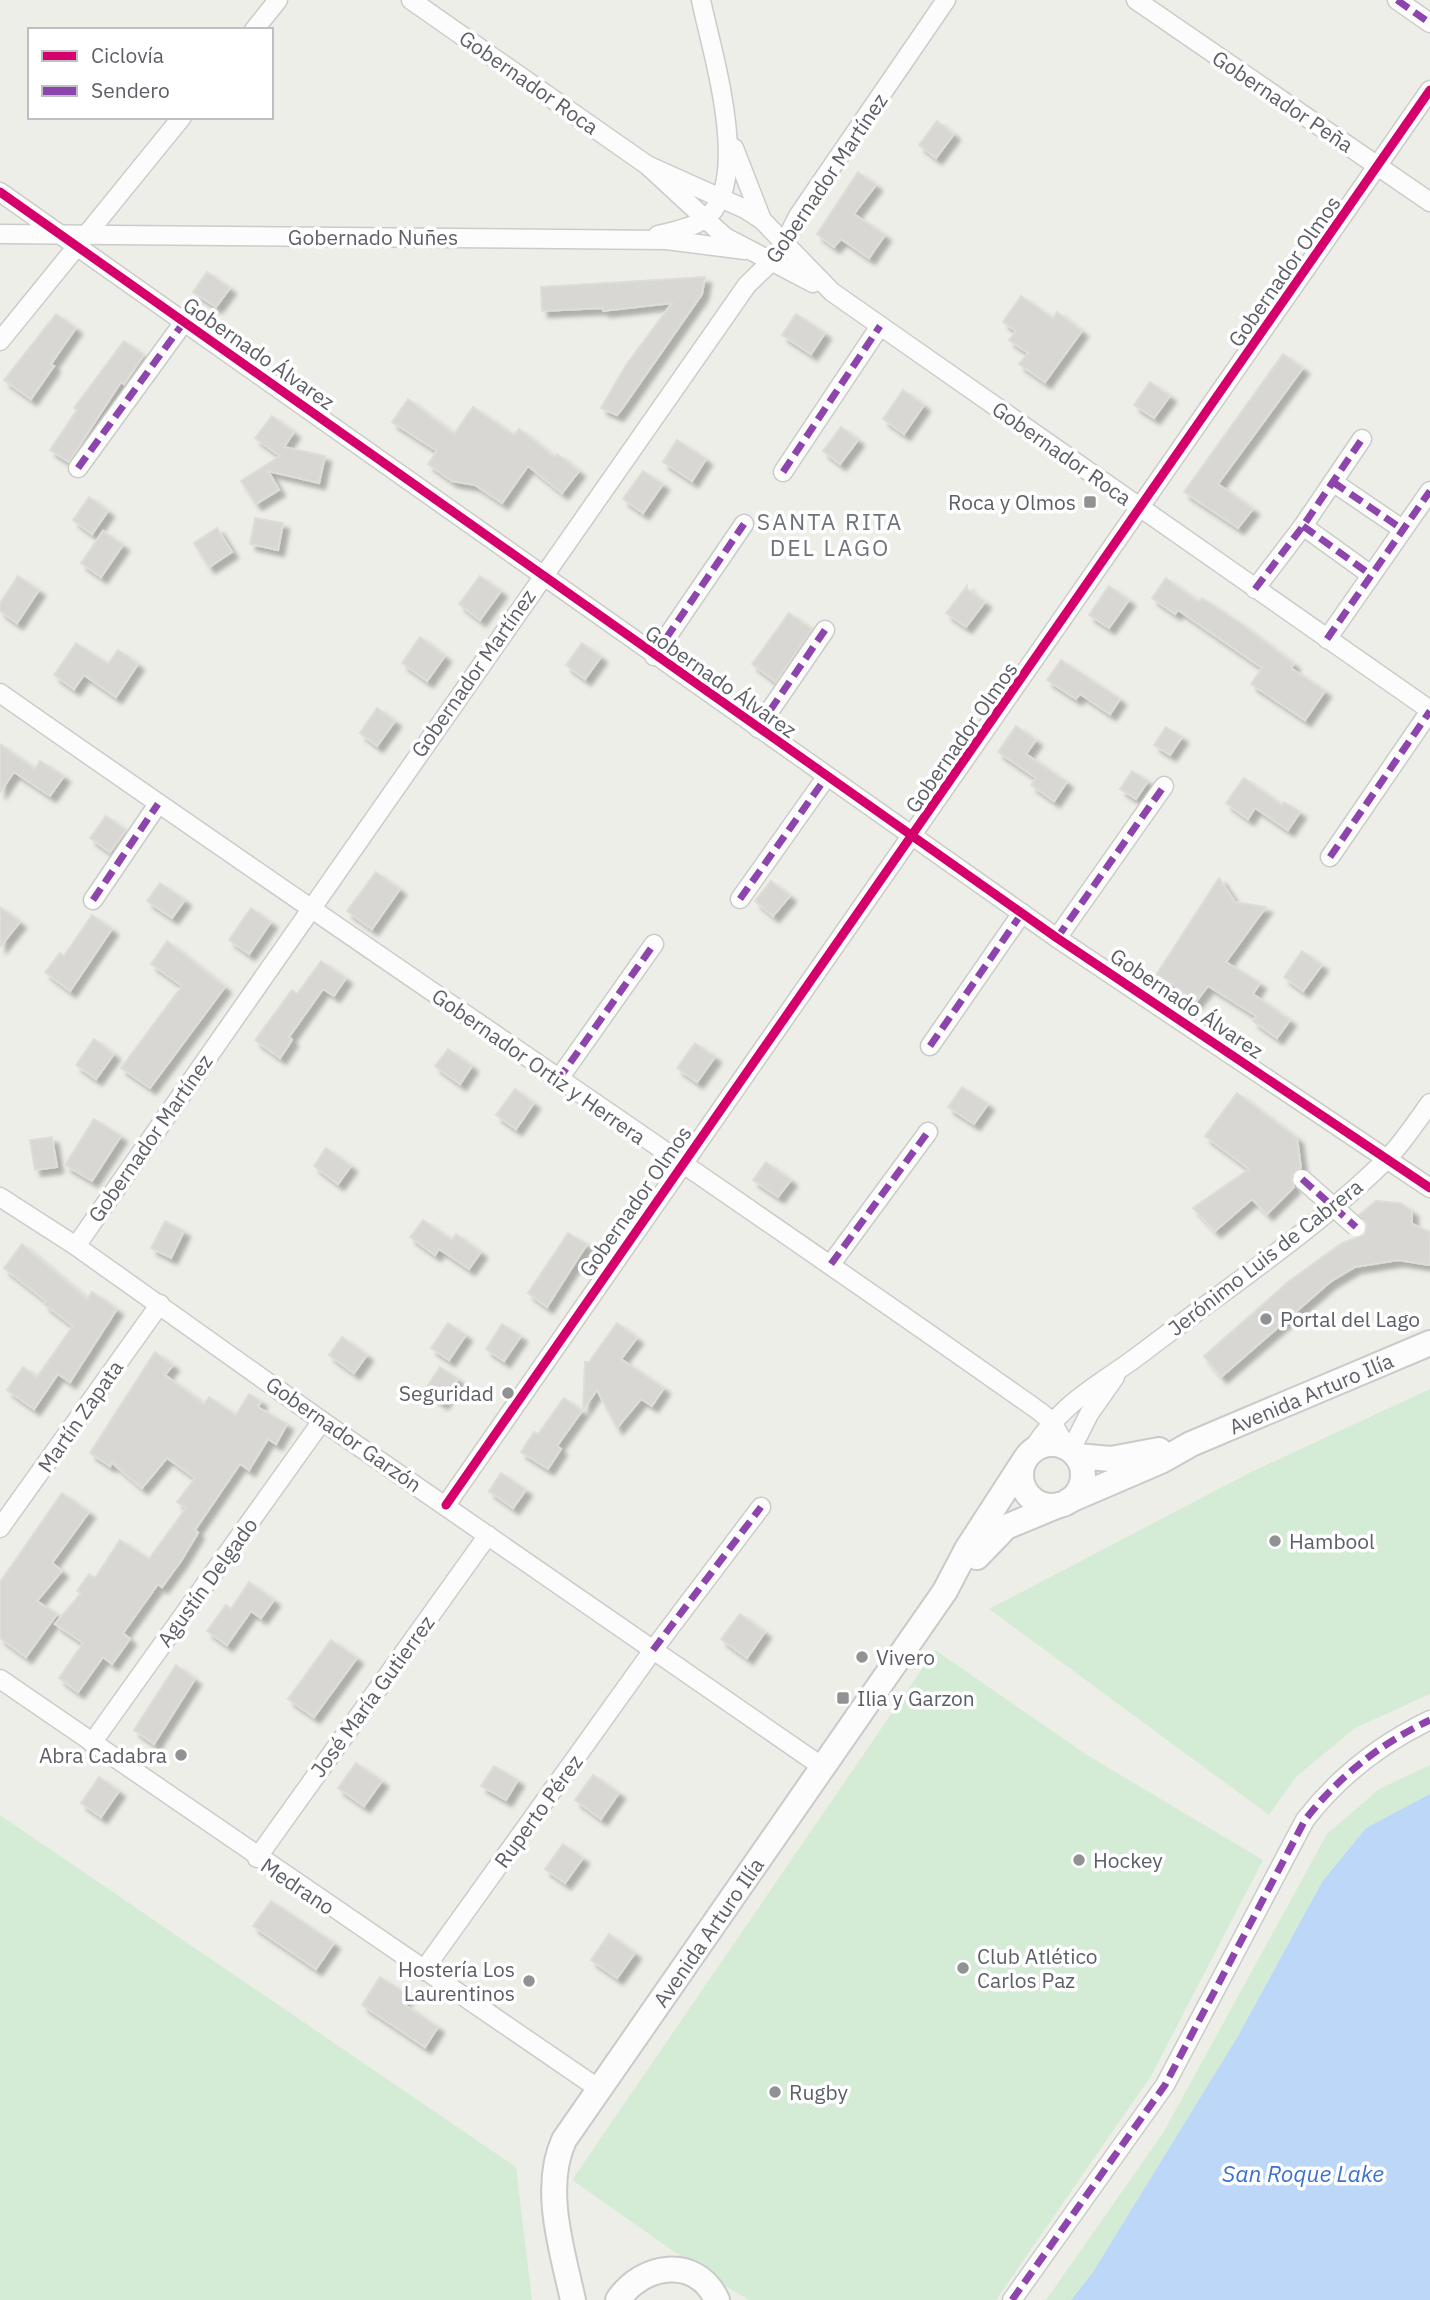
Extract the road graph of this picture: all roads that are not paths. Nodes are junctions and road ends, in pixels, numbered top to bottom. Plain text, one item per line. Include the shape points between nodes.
1 (278, 0) edge
2 (411, 0) edge
3 (701, 0) edge
4 (946, 0) edge
5 (1136, 0) edge
6 (1397, 0) edge
7 (1430, 23) edge
8 (256, 28) edge
9 (1430, 90) edge
10 (180, 119) edge
11 (727, 128) junction
12 (647, 165) junction
13 (1379, 166) junction
14 (0, 192) edge
15 (721, 198) junction
16 (1430, 202) edge
17 (705, 219) junction
18 (762, 220) junction
19 (0, 234) edge
20 (61, 235) junction
21 (634, 239) junction
22 (83, 241) junction
23 (785, 245) junction
24 (745, 250) junction
25 (773, 262) junction
26 (832, 292) junction
27 (184, 322) junction
28 (880, 326) junction
29 (0, 341) edge
30 (1362, 439) dead end
31 (78, 468) dead end
32 (783, 472) dead end
33 (1333, 482) junction
34 (1430, 491) edge
35 (1141, 507) junction
36 (744, 524) dead end
37 (1303, 526) junction
38 (1402, 529) junction
39 (542, 574) junction
40 (1371, 575) junction
41 (1255, 589) junction
42 (825, 630) dead end
43 (1327, 639) junction
44 (654, 656) junction
45 (0, 693) edge
46 (1430, 710) edge
47 (758, 728) junction
48 (827, 776) junction
49 (1164, 786) dead end
50 (158, 804) junction
51 (913, 836) junction
52 (1330, 857) dead end
53 (740, 899) dead end
54 (93, 901) dead end
55 (310, 907) junction
56 (1022, 913) junction
57 (1057, 938) junction
58 (654, 944) dead end
59 (930, 1046) dead end
60 (558, 1080) junction
61 (1430, 1103) edge
62 (928, 1132) dead end
63 (1388, 1158) junction
64 (681, 1163) junction
65 (1302, 1179) dead end
66 (1430, 1188) edge
67 (0, 1197) edge
68 (1356, 1227) dead end
69 (76, 1246) junction
70 (831, 1264) junction
71 (160, 1304) junction
72 (1430, 1343) edge
73 (1119, 1371) junction
74 (323, 1421) junction
75 (1051, 1421) junction
76 (1191, 1444) junction
77 (1072, 1452) junction
78 (1028, 1456) junction
79 (1064, 1503) junction
80 (446, 1505) junction
81 (761, 1507) dead end
82 (0, 1528) edge
83 (488, 1535) junction
84 (945, 1591) junction
85 (653, 1650) junction
86 (0, 1679) edge
87 (1430, 1720) edge
88 (92, 1743) junction
89 (824, 1768) junction
90 (257, 1857) junction
91 (423, 1971) junction
92 (599, 2089) junction
93 (573, 2300) edge
94 (618, 2300) edge
95 (717, 2300) edge
96 (1012, 2300) edge

1 - 8 street
2 - 12 street, Gobernador Roca
3 - 11 street
4 - 23 street, Gobernador Martínez via 798,216
5 - 13 street, Gobernador Peña
6 - 7 street
9 - 13 street, Gobernador Olmos
10 - 22 street
11 - 15 street via 730,155
11 - 18 street
12 - 15 street, Gobernador Roca
12 - 17 street, Gobernador Roca
13 - 16 street, Gobernador Peña
13 - 35 street, Gobernador Olmos
14 - 20 street, Gobernado Álvarez
15 - 17 street
15 - 18 street, Gobernador Roca
17 - 21 street
17 - 24 street, Gobernador Roca
18 - 23 street, Gobernador Roca
19 - 20 street
20 - 22 street, Gobernado Álvarez
21 - 22 street, Gobernado Nuñes
21 - 24 street, Gobernado Nuñes via 690,241
22 - 27 street, Gobernado Álvarez
22 - 29 street
23 - 25 street, Gobernador Martínez
23 - 26 street, Gobernador Roca
24 - 25 street, Gobernador Roca
25 - 26 street, Gobernador Roca
25 - 39 street, Gobernador Martínez via 747,285
26 - 28 street, Gobernador Roca
27 - 31 street
27 - 39 street, Gobernado Álvarez
28 - 32 street
28 - 35 street, Gobernador Roca
30 - 33 street
33 - 37 street
33 - 38 street
34 - 38 street
35 - 41 street, Gobernador Roca
35 - 51 street, Gobernador Olmos
36 - 44 street
37 - 40 street
37 - 41 street
38 - 40 street
39 - 44 street, Gobernado Álvarez
39 - 55 street, Gobernador Martínez
40 - 43 street
41 - 43 street, Gobernador Roca
42 - 47 street
43 - 46 street, Gobernador Roca
44 - 47 street, Gobernado Álvarez
45 - 50 street, Gobernador Ortiz y Herrera
46 - 52 street
47 - 48 street, Gobernado Álvarez
48 - 51 street, Gobernado Álvarez
48 - 53 street
49 - 57 street
50 - 54 street
50 - 55 street, Gobernador Ortiz y Herrera
51 - 56 street, Gobernado Álvarez
51 - 64 street, Gobernador Olmos
55 - 60 street, Gobernador Ortiz y Herrera
55 - 69 street, Gobernador Martínez
56 - 57 street, Gobernado Álvarez
56 - 59 street
57 - 63 street, Gobernado Álvarez
58 - 60 street
60 - 64 street, Gobernador Ortiz y Herrera
61 - 63 street, Jerónimo Luis de Cabrera
62 - 70 street
63 - 66 street, Gobernado Álvarez
63 - 73 street, Jerónimo Luis de Cabrera via 1302,1231
64 - 70 street, Gobernador Ortiz y Herrera
64 - 80 street, Gobernador Olmos
65 - 68 street, bridge
67 - 69 street, Gobernador Garzón
69 - 71 street, Gobernador Garzón
70 - 75 street, Gobernador Ortiz y Herrera
71 - 74 street, Gobernador Garzón
71 - 82 street, Martín Zapata
72 - 76 main road, Avenida Arturo Ilía
73 - 75 street, Jerónimo Luis de Cabrera
73 - 77 street, Jerónimo Luis de Cabrera via 1089,1414
74 - 80 street, Gobernador Garzón
74 - 88 street, Agustín Delgado
75 - 77 street, Gobernador Ortiz y Herrera
75 - 78 street, Jerónimo Luis de Cabrera
76 - 77 main road, Avenida Arturo Ilía via 1111,1459
76 - 79 main road, Avenida Arturo Ilía
77 - 78 main road via 1048,1444
77 - 79 main road via 1083,1478 1075,1495
78 - 79 main road via 1021,1478 1028,1494 1043,1504
78 - 84 main road, Avenida Arturo Ilía
79 - 84 main road, Avenida Arturo Ilía via 1006,1527
80 - 83 street, Gobernador Garzón
81 - 85 street, Ruperto Pérez
83 - 85 street, Gobernador Garzón
83 - 90 street, José María Gutierrez
84 - 89 main road, Avenida Arturo Ilía
85 - 89 street, Gobernador Garzón
85 - 91 street, Ruperto Pérez
86 - 88 street, Medrano
87 - 96 street via 1399,1735 1353,1769 1306,1820 1165,2085
88 - 90 street, Medrano
89 - 92 main road, Avenida Arturo Ilía
90 - 91 street, Medrano
91 - 92 street, Medrano
92 - 93 main road, Avenida Arturo Ilía via 564,2140 554,2169 558,2221
94 - 95 main road via 641,2276 670,2269 704,2282

